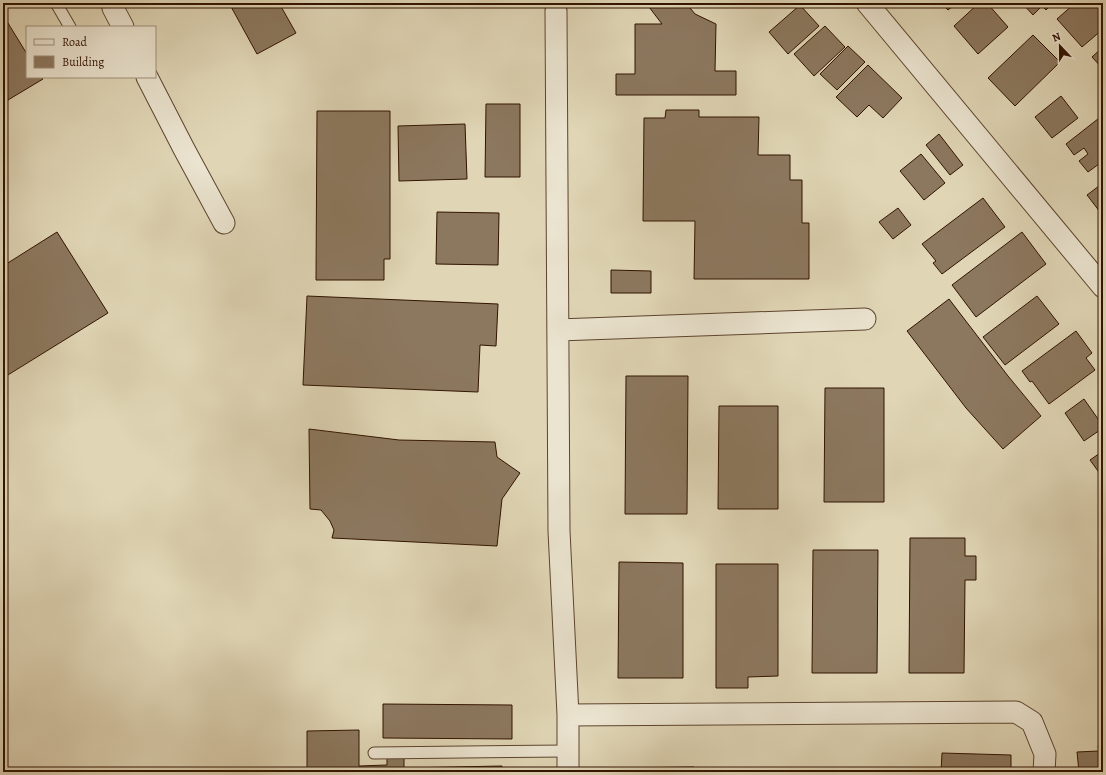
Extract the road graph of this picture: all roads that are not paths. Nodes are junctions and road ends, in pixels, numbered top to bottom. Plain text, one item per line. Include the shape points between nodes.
1 (56, 3) edge
2 (112, 3) edge
3 (867, 3) edge
4 (556, 11) dead end
5 (69, 26) edge
6 (122, 26) edge
7 (148, 78) edge
8 (224, 223) dead end
9 (1103, 287) edge
10 (865, 319) dead end
11 (558, 330) junction
12 (568, 715) junction
13 (568, 751) junction
14 (374, 753) dead end
15 (568, 772) edge
16 (1044, 772) edge

1 - 5 lane
2 - 6 street
3 - 9 street
4 - 11 street
7 - 8 street
10 - 11 street
11 - 12 street via 559,531
12 - 13 street
12 - 16 street via 1016,712 1032,722 1045,754
13 - 14 lane
13 - 15 street

